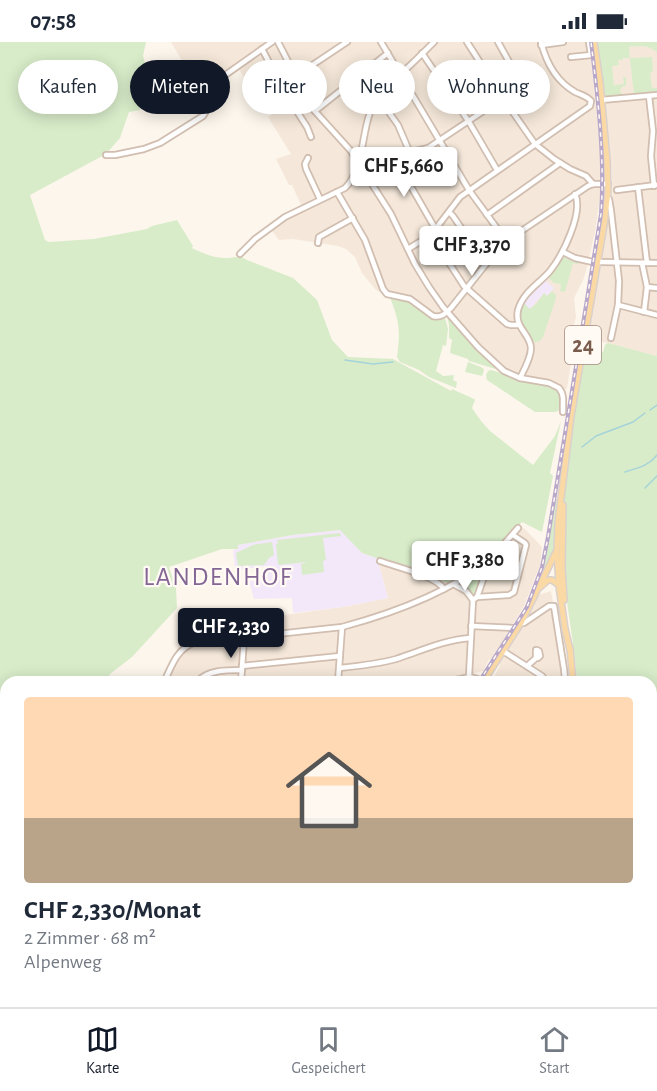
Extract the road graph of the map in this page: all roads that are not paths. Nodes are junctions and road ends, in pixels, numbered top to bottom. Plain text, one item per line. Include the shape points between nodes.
1 (272, 42) edge
2 (278, 42) edge
3 (347, 42) edge
4 (381, 42) edge
5 (434, 42) edge
6 (467, 42) edge
7 (498, 42) edge
8 (563, 42) edge
9 (589, 42) edge
10 (594, 42) edge
11 (541, 43) edge
12 (262, 49) junction
13 (388, 53) junction
14 (422, 53) junction
15 (571, 57) dead end
16 (288, 60) edge
17 (320, 60) edge
18 (392, 60) edge
19 (415, 60) edge
20 (479, 60) edge
21 (508, 60) edge
22 (657, 95) edge
23 (649, 96) junction
24 (415, 99) edge
25 (327, 100) edge
26 (601, 100) junction
27 (317, 114) edge
28 (370, 114) edge
29 (390, 114) edge
30 (481, 114) edge
31 (515, 114) edge
32 (469, 122) junction
33 (311, 136) dead end
34 (439, 141) junction
35 (535, 144) junction
36 (410, 153) junction
37 (106, 155) dead end
38 (308, 158) dead end
39 (393, 158) junction
40 (358, 162) junction
41 (560, 163) junction
42 (497, 170) junction
43 (593, 184) junction
44 (608, 184) junction
45 (656, 185) edge
46 (638, 188) junction
47 (469, 190) junction
48 (617, 190) dead end
49 (337, 192) junction
50 (608, 194) junction
51 (575, 195) junction
52 (320, 199) junction
53 (449, 212) junction
54 (487, 215) junction
55 (353, 218) junction
56 (436, 230) junction
57 (431, 236) junction
58 (507, 242) junction
59 (318, 243) dead end
60 (408, 249) junction
61 (563, 252) junction
62 (240, 254) dead end
63 (593, 262) dead end
64 (601, 262) dead end
65 (616, 262) junction
66 (645, 263) junction
67 (657, 263) edge
68 (486, 264) junction
69 (647, 287) junction
70 (657, 288) edge
71 (468, 289) junction
72 (618, 305) junction
73 (447, 312) junction
74 (644, 312) junction
75 (657, 315) edge
76 (518, 325) junction
77 (610, 338) dead end
78 (520, 378) junction
79 (563, 412) dead end
80 (562, 491) junction
81 (519, 528) dead end
82 (513, 535) junction
83 (557, 551) junction
84 (490, 560) junction
85 (380, 561) dead end
86 (560, 568) junction
87 (548, 569) junction
88 (455, 585) junction
89 (559, 586) junction
90 (538, 588) junction
91 (444, 589) junction
92 (475, 598) junction
93 (521, 623) junction
94 (471, 626) junction
95 (342, 627) junction
96 (513, 628) dead end
97 (244, 638) junction
98 (470, 638) junction
99 (570, 650) junction
100 (503, 651) junction
101 (340, 656) junction
102 (536, 658) dead end
103 (527, 666) junction
104 (242, 668) junction
105 (340, 668) junction
106 (167, 676) edge
107 (206, 676) edge
108 (241, 676) edge
109 (339, 676) edge
110 (469, 676) edge
111 (488, 676) edge
112 (542, 676) edge
113 (565, 676) edge
114 (572, 676) edge

1 - 12 street
2 - 16 street
3 - 17 street
4 - 13 street
5 - 14 street
6 - 20 street
7 - 21 street
8 - 11 street
9 - 15 street via 591,55
10 - 26 main road, 24
11 - 35 street via 550,68 574,91 588,97 591,104
12 - 33 street
12 - 37 street via 221,78 203,116 160,143
13 - 18 street
13 - 25 street
14 - 19 street
14 - 32 street
22 - 23 street
23 - 26 street
23 - 45 street
24 - 34 street
26 - 44 main road, 24
27 - 40 street
28 - 40 street
29 - 36 street
30 - 32 street
31 - 35 street
32 - 34 street
32 - 42 street
34 - 36 street
34 - 47 street
35 - 41 street
35 - 42 street
36 - 39 street
38 - 52 street via 306,169
39 - 40 street
39 - 56 street
40 - 49 street via 350,182
40 - 60 street
41 - 43 street
41 - 54 street
42 - 47 street
43 - 44 street
43 - 51 street
44 - 50 main road, 24
45 - 46 street
46 - 48 street
46 - 66 street
47 - 53 street
47 - 54 street
49 - 52 street
49 - 55 street
50 - 65 street
50 - 80 main road, 24
51 - 58 street
51 - 61 street via 578,206
52 - 62 street via 285,217
53 - 56 street
53 - 68 street
54 - 58 street
55 - 59 street via 319,237
55 - 73 street via 387,294 410,299 433,316
56 - 57 street
57 - 60 street
57 - 71 street
58 - 68 street
60 - 73 street
61 - 63 street
61 - 76 street via 522,299
64 - 65 street
65 - 66 street
65 - 72 street
66 - 67 street
66 - 69 street
68 - 71 street
69 - 70 street
69 - 74 street
71 - 73 street
71 - 76 street via 507,324
72 - 74 street
72 - 77 street
73 - 78 street via 504,371
74 - 75 street
76 - 78 street via 531,348
78 - 79 street via 559,388
80 - 83 main road, 24
80 - 86 main road, 24
81 - 82 street
82 - 84 street
82 - 92 street via 526,545 514,592
83 - 86 main road, 24
83 - 87 main road
84 - 88 street
84 - 92 street
85 - 91 street via 430,578
86 - 87 main road
86 - 89 main road, 24
86 - 90 main road
86 - 99 main road, 24
87 - 90 main road
88 - 91 street
88 - 92 street
89 - 90 main road via 548,580
89 - 99 main road, 24
90 - 93 main road
91 - 95 street
92 - 94 street
93 - 100 main road
93 - 113 street via 554,606
94 - 96 street
94 - 98 street
95 - 97 street
95 - 101 street
97 - 104 street
97 - 106 street via 185,646
98 - 105 street via 451,640 379,663
98 - 110 street
99 - 114 main road, 24
100 - 103 street
100 - 111 main road
101 - 104 street
101 - 105 street
102 - 103 street
103 - 112 street
104 - 107 street
104 - 108 street
105 - 109 street

